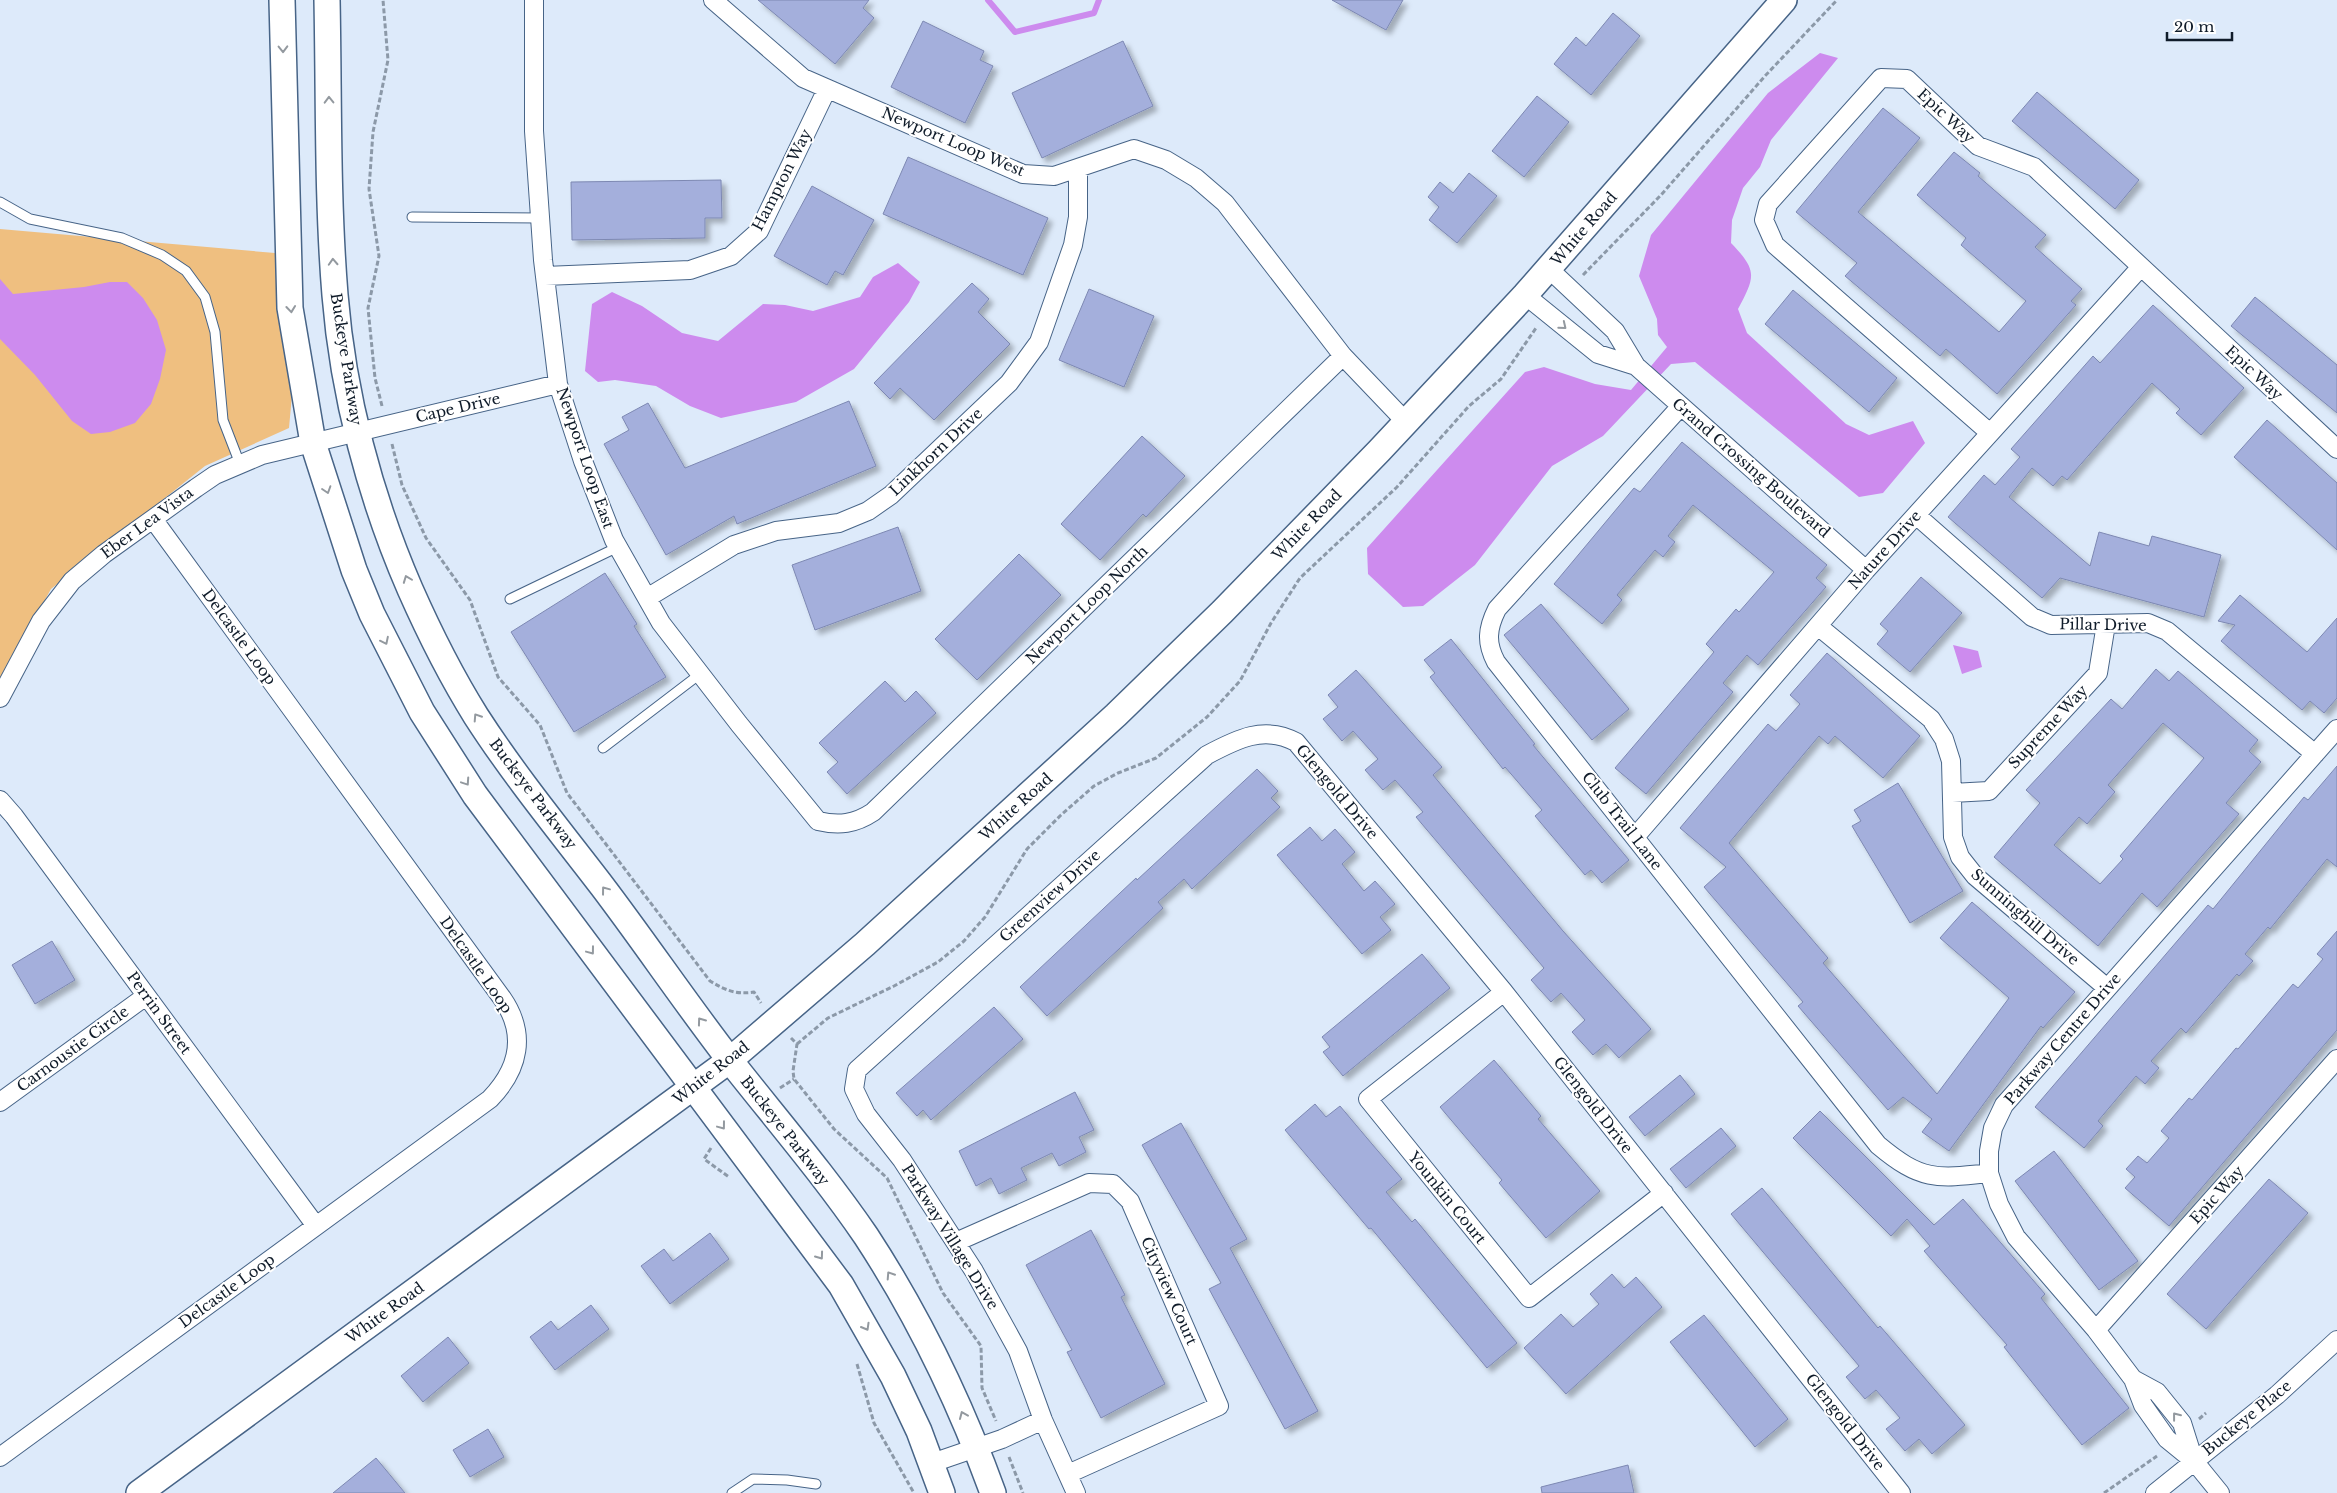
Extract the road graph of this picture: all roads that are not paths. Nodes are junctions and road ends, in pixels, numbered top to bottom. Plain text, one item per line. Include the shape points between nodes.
1 (282, 0) edge
2 (327, 0) edge
3 (534, 0) edge
4 (713, 0) edge
5 (1784, 0) edge
6 (828, 89) junction
7 (1078, 168) junction
8 (0, 202) edge
9 (412, 217) dead end
10 (540, 218) junction
11 (2140, 268) junction
12 (1549, 269) junction
13 (545, 276) junction
14 (1525, 295) junction
15 (1343, 356) junction
16 (1636, 366) junction
17 (558, 384) junction
18 (1681, 406) junction
19 (1406, 422) junction
20 (358, 432) junction
21 (1990, 434) junction
22 (312, 443) junction
23 (2337, 450) edge
24 (240, 464) junction
25 (1916, 516) junction
26 (153, 519) junction
27 (618, 547) junction
28 (1866, 570) junction
29 (647, 598) junction
30 (510, 599) dead end
31 (2106, 624) junction
32 (1818, 626) junction
33 (700, 674) junction
34 (0, 698) edge
35 (2337, 730) edge
36 (1271, 734) joint
37 (603, 748) dead end
38 (2315, 754) junction
39 (1952, 793) junction
40 (0, 800) edge
41 (818, 821) joint
42 (1635, 837) junction
43 (2107, 988) junction
44 (1504, 992) junction
45 (146, 996) junction
46 (2337, 1059) edge
47 (730, 1060) junction
48 (693, 1087) junction
49 (854, 1090) joint
50 (0, 1102) edge
51 (1989, 1173) junction
52 (1664, 1194) junction
53 (316, 1226) junction
54 (956, 1242) junction
55 (2096, 1330) junction
56 (2337, 1340) edge
57 (1043, 1420) junction
58 (976, 1447) junction
59 (0, 1457) edge
60 (2194, 1461) junction
61 (932, 1463) junction
62 (1068, 1474) junction
63 (816, 1484) dead end
64 (138, 1493) edge
65 (732, 1493) edge
66 (942, 1493) edge
67 (992, 1493) edge
68 (1076, 1493) edge
69 (1901, 1493) edge
70 (2155, 1493) edge
71 (2220, 1493) edge

1 -> 22 street via 290,299
20 -> 2 street, Buckeye Parkway via 345,375 335,298
3 - 10 street, Newport Loop East via 534,131
4 - 6 street, Newport Loop West via 803,78
5 - 12 street, White Road
6 - 7 street, Newport Loop West via 1023,174 1054,176
6 - 13 street, Hampton Way via 760,231 731,256 690,270
7 - 15 street, Newport Loop West via 1134,150 1166,160 1196,178 1225,203
7 - 29 street, Linkhorn Drive via 1078,216 1073,245 1040,342 1009,383 892,495 868,512 839,523 776,531 734,545
8 - 24 lane via 30,219 122,238 162,255 186,271 205,297 215,332 223,420
9 - 10 lane
10 - 13 street, Newport Loop East
11 - 21 street, Nature Drive
11 - 21 street, Epic Way via 2034,167 1978,146 1907,79 1881,78 1768,204 1764,220 1776,245
11 - 23 street, Epic Way
12 - 14 street, White Road
12 - 16 street, Grand Crossing Boulevard via 1615,331
13 - 17 street, Newport Loop East
14 -> 16 street, Grand Crossing Boulevard via 1598,354
14 - 19 street, White Road
15 - 19 street, Newport Loop West
15 - 41 street, Newport Loop North via 873,812 859,821 842,824
16 - 18 street, Grand Crossing Boulevard
17 - 20 street, Cape Drive
17 - 27 street, Newport Loop East via 583,461
18 - 28 street, Grand Crossing Boulevard
18 - 42 street, Club Trail Lane via 1497,609 1488,637 1496,662
19 - 47 street, White Road via 1222,612 1116,715 865,944
20 - 22 street, Eber Lea Vista
47 -> 20 street, Buckeye Parkway via 477,717 409,587 382,514
21 - 25 street, Nature Drive
22 - 24 street, Eber Lea Vista
22 -> 48 street via 354,570 372,614 422,712 476,796
24 - 26 street, Eber Lea Vista via 215,475
25 - 28 street, Nature Drive
25 - 31 street, Pillar Drive via 2032,617 2051,625
26 - 34 street, Eber Lea Vista via 87,568 57,599 41,621
26 - 53 street, Delcastle Loop via 510,1009 516,1025 517,1040 510,1074 490,1099
27 - 29 street, Newport Loop East
27 - 30 lane
28 - 32 street, Nature Drive
29 - 33 street, Newport Loop East via 661,623
31 - 38 street, Pillar Drive via 2148,623 2167,631
31 - 39 street, Supreme Way via 2098,673 2092,680 1989,791
32 - 39 street, Sunninghill Drive via 1931,719 1951,760
32 - 42 street, Nature Drive
33 - 37 lane
33 - 41 street, Newport Loop East
35 - 38 street, Parkway Centre Drive
36 - 44 street, Glengold Drive via 1296,742
36 - 49 street, Greenview Drive via 1241,737 1207,755 857,1070
38 - 43 street, Parkway Centre Drive
39 - 43 street, Sunninghill Drive via 1953,837 1960,857 1970,870
40 - 45 street, Perrin Street
42 - 51 street, Club Trail Lane via 1878,1145 1908,1167 1926,1174 1943,1178
43 - 51 street, Parkway Centre Drive via 2004,1104 1993,1128
44 - 52 street, Glengold Drive
44 - 52 street, Younkin Court via 1368,1099 1529,1298
45 - 50 street, Carnoustie Circle
45 - 53 street, Perrin Street
46 - 55 street, Epic Way
47 - 48 street, White Road
58 -> 47 street, Buckeye Parkway via 933,1349 864,1233
48 -> 61 street via 841,1285 893,1376
48 - 64 street, White Road
49 - 54 street, Parkway Village Drive via 866,1114 902,1160
51 - 55 street, Parkway Centre Drive via 1999,1204 2016,1237
52 - 69 street, Glengold Drive
53 - 59 street, Delcastle Loop
54 - 57 street, Parkway Village Drive via 1018,1351
54 - 62 street, Cityview Court via 1089,1183 1113,1184 1130,1202 1219,1406
55 - 60 street, Parkway Centre Drive via 2133,1379 2157,1392 2182,1423
56 - 60 street, Buckeye Place via 2277,1395
57 - 58 street
57 - 62 street, Parkway Village Drive
58 - 61 street
58 - 67 street, Buckeye Parkway
60 - 70 street, Buckeye Place
60 - 71 street, Parkway Centre Drive
61 - 66 street
62 - 68 street, Parkway Village Drive
63 - 65 lane via 753,1479

